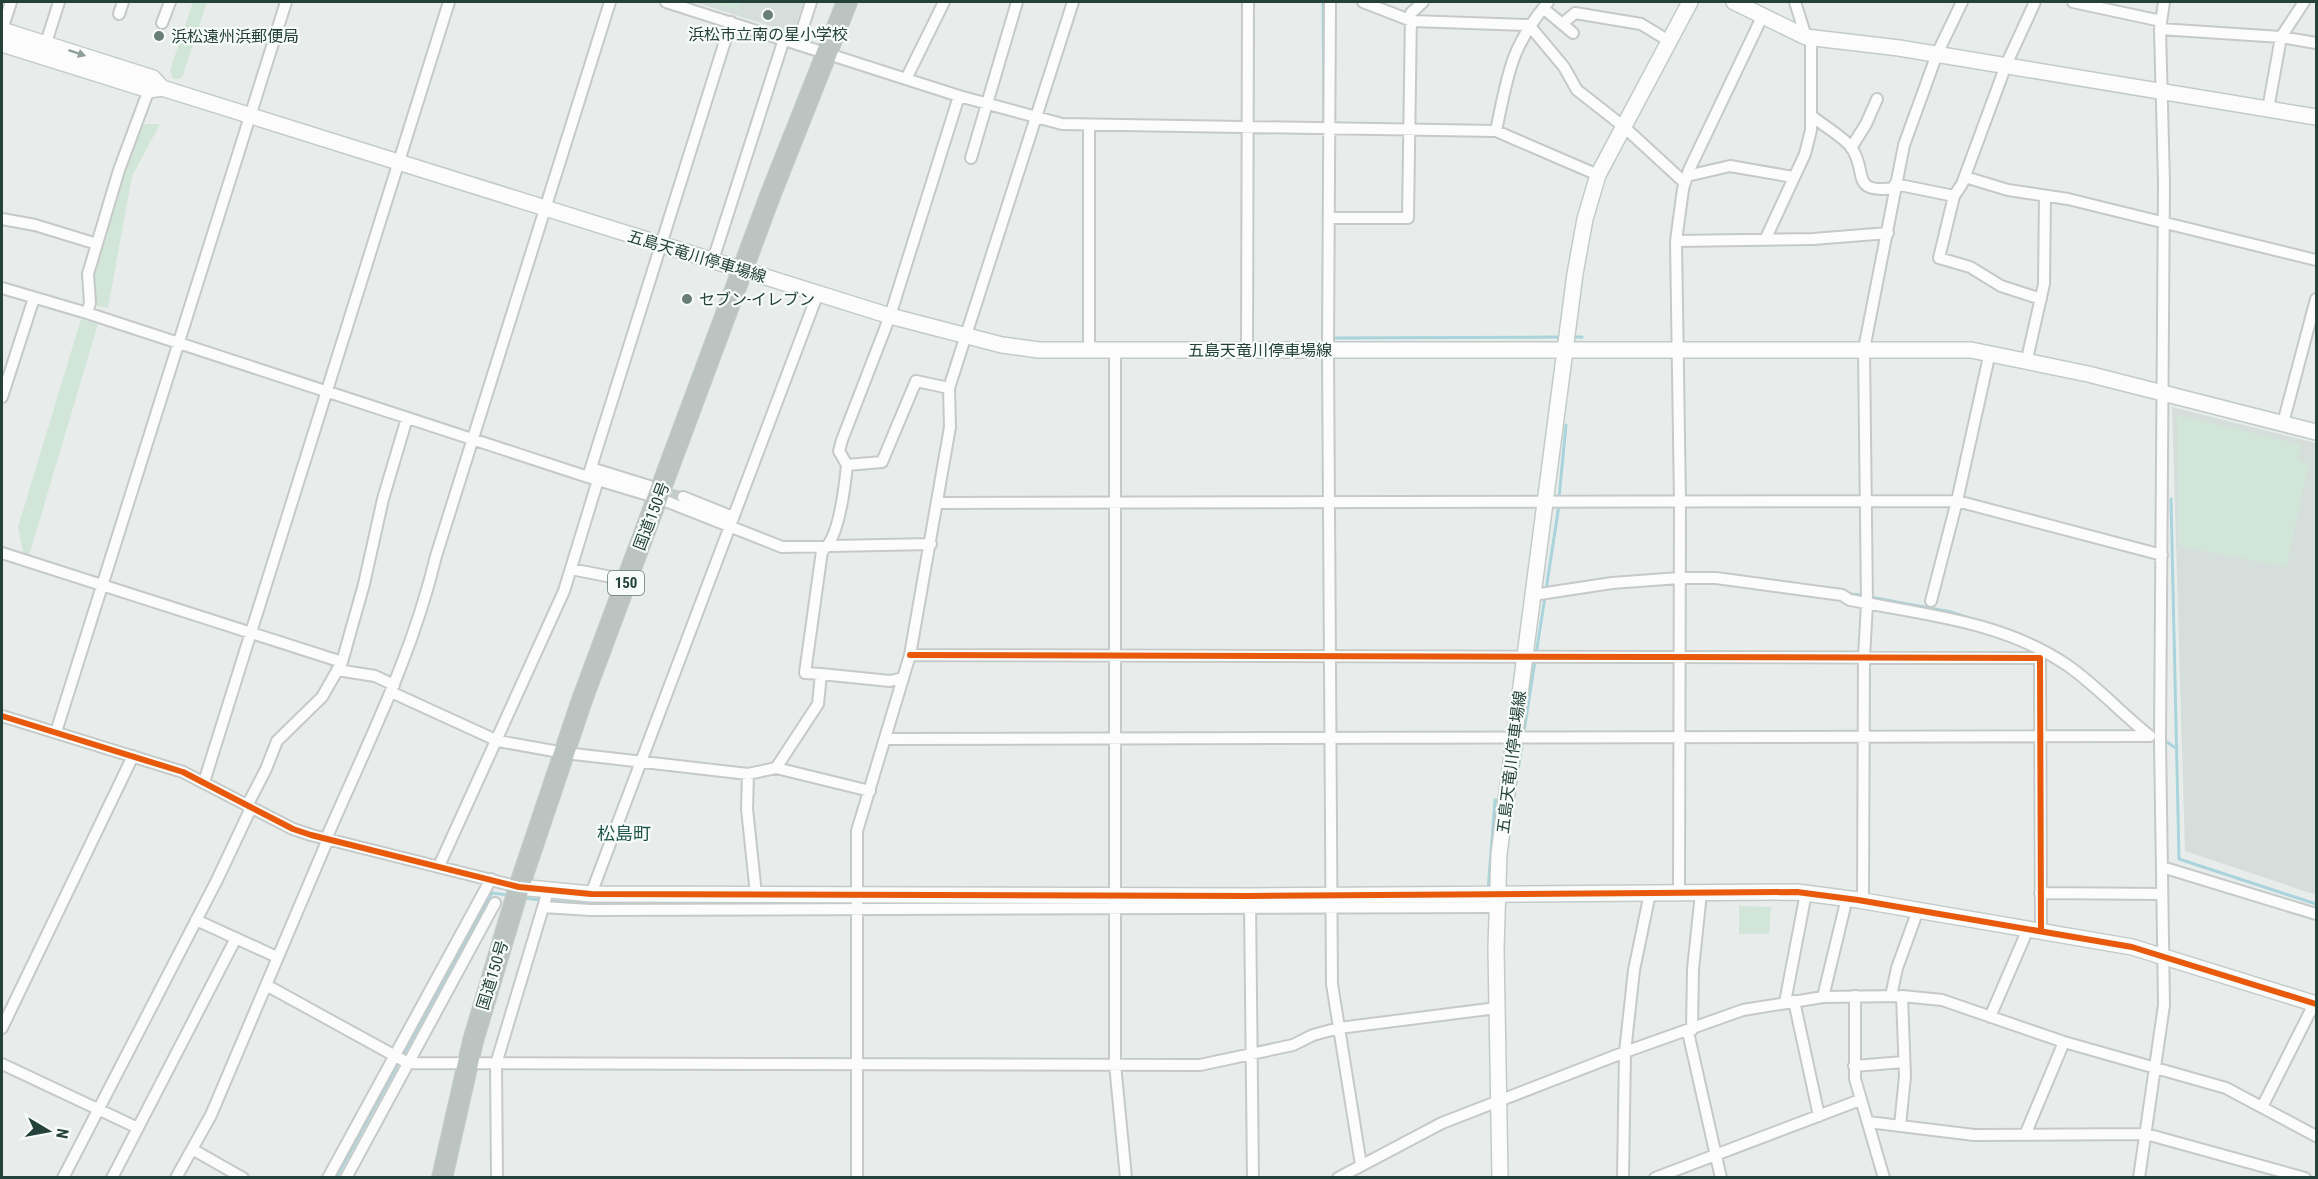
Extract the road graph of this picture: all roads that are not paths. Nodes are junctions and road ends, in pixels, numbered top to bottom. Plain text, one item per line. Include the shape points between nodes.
1 (11, 2) edge
2 (59, 2) edge
3 (123, 2) edge
4 (170, 2) edge
5 (286, 2) edge
6 (449, 2) edge
7 (610, 2) edge
8 (666, 2) edge
9 (811, 2) edge
10 (847, 2) edge
11 (944, 2) edge
12 (1017, 2) edge
13 (1073, 2) edge
14 (1248, 2) edge
15 (1330, 2) edge
16 (1363, 2) edge
17 (1423, 2) edge
18 (1690, 2) edge
19 (1734, 2) edge
20 (1795, 2) edge
21 (1962, 2) edge
22 (2035, 2) edge
23 (2073, 2) edge
24 (2164, 2) edge
25 (2304, 2) edge
26 (1545, 4) edge
27 (119, 14) dead end
28 (1763, 15) junction
29 (1412, 21) junction
30 (731, 22) junction
31 (162, 23) dead end
32 (1562, 24) junction
33 (1529, 25) junction
34 (2161, 25) junction
35 (2, 30) edge
36 (1573, 33) dead end
37 (1808, 37) junction
38 (2281, 37) junction
39 (784, 39) junction
40 (1669, 41) junction
41 (46, 43) junction
42 (798, 43) junction
43 (2316, 43) edge
44 (2, 44) edge
45 (827, 53) junction
46 (1937, 54) junction
47 (2006, 65) junction
48 (906, 79) junction
49 (155, 85) junction
50 (2160, 90) junction
51 (959, 96) junction
52 (1877, 99) dead end
53 (987, 102) junction
54 (2268, 109) junction
55 (1036, 116) junction
56 (252, 117) junction
57 (1813, 117) junction
58 (2316, 117) edge
59 (1089, 125) junction
60 (1623, 126) junction
61 (1249, 128) junction
62 (1329, 129) junction
63 (1411, 130) junction
64 (1496, 131) junction
65 (1851, 147) junction
66 (971, 158) dead end
67 (398, 163) junction
68 (1598, 175) junction
69 (1793, 177) junction
70 (1965, 177) junction
71 (1686, 180) junction
72 (1895, 186) junction
73 (1954, 196) junction
74 (2045, 196) junction
75 (546, 209) junction
76 (1329, 218) junction
77 (2, 219) edge
78 (2163, 224) junction
79 (1888, 233) junction
80 (1765, 240) junction
81 (1676, 241) junction
82 (97, 244) junction
83 (662, 245) junction
84 (713, 260) junction
85 (2316, 260) edge
86 (744, 269) junction
87 (2, 288) edge
88 (818, 293) junction
89 (34, 298) junction
90 (2041, 299) junction
91 (2316, 299) edge
92 (87, 313) junction
93 (890, 316) junction
94 (966, 338) junction
95 (179, 344) junction
96 (1864, 349) junction
97 (1089, 350) junction
98 (1115, 350) junction
99 (1328, 350) junction
100 (1564, 350) junction
101 (1676, 350) junction
102 (1247, 351) junction
103 (1990, 352) junction
104 (2027, 359) junction
105 (949, 388) junction
106 (327, 392) junction
107 (2163, 393) junction
108 (2, 397) edge
109 (408, 418) junction
110 (2283, 423) junction
111 (2316, 432) edge
112 (473, 440) junction
113 (847, 465) junction
114 (592, 475) junction
115 (654, 492) junction
116 (683, 497) tunnel mouth
117 (1865, 500) junction
118 (1957, 501) junction
119 (1116, 502) junction
120 (1330, 502) junction
121 (1545, 502) junction
122 (1680, 502) junction
123 (937, 503) junction
124 (731, 522) junction
125 (931, 544) junction
126 (827, 548) junction
127 (2, 554) edge
128 (2162, 555) junction
129 (571, 568) junction
130 (1678, 578) junction
131 (627, 580) junction
132 (103, 585) junction
133 (1533, 595) junction
134 (1931, 602) dead end
135 (1867, 603) junction
136 (250, 632) junction
137 (910, 655) junction
138 (1330, 655) junction
139 (1117, 656) junction
140 (1524, 657) junction
141 (1864, 657) junction
142 (1678, 658) junction
143 (339, 666) junction
144 (820, 674) junction
145 (903, 678) junction
146 (393, 688) junction
147 (2, 716) edge
148 (56, 732) junction
149 (2040, 735) junction
150 (1678, 736) junction
151 (1863, 736) junction
152 (2149, 736) junction
153 (1331, 737) junction
154 (1513, 737) junction
155 (1116, 738) junction
156 (885, 739) junction
157 (498, 741) junction
158 (2160, 741) junction
159 (565, 753) junction
160 (133, 756) junction
161 (641, 761) junction
162 (776, 768) junction
163 (748, 774) junction
164 (204, 782) junction
165 (870, 791) junction
166 (249, 807) junction
167 (327, 839) junction
168 (439, 866) junction
169 (2162, 867) junction
170 (491, 879) junction
171 (519, 886) junction
172 (548, 891) junction
173 (2040, 892) junction
174 (1650, 893) junction
175 (1678, 893) junction
176 (1701, 893) junction
177 (1806, 893) junction
178 (591, 894) junction
179 (756, 894) junction
180 (2162, 894) junction
181 (1848, 898) junction
182 (1117, 901) junction
183 (1331, 901) junction
184 (1497, 901) junction
185 (1863, 901) junction
186 (857, 902) junction
187 (1250, 902) junction
188 (495, 903) dead end
189 (543, 907) junction
190 (1918, 910) junction
191 (2316, 914) edge
192 (196, 920) junction
193 (464, 927) junction
194 (2034, 930) junction
195 (477, 935) junction
196 (236, 938) junction
197 (2163, 956) junction
198 (277, 957) junction
199 (266, 985) junction
200 (1855, 996) junction
201 (1891, 996) junction
202 (1902, 996) junction
203 (1823, 997) junction
204 (1789, 1002) junction
205 (2315, 1004) edge
206 (1497, 1008) junction
207 (1990, 1017) junction
208 (2, 1028) edge
209 (1339, 1028) junction
210 (1690, 1031) junction
211 (2064, 1042) junction
212 (1625, 1052) junction
213 (1250, 1053) junction
214 (394, 1056) junction
215 (1904, 1062) junction
216 (408, 1063) junction
217 (857, 1063) junction
218 (2, 1064) edge
219 (467, 1064) junction
220 (496, 1064) junction
221 (1115, 1064) junction
222 (1854, 1066) junction
223 (2156, 1068) junction
224 (1860, 1100) junction
225 (1499, 1102) junction
226 (2262, 1107) junction
227 (98, 1110) junction
228 (1819, 1116) junction
229 (1868, 1122) junction
230 (1900, 1126) junction
231 (138, 1128) junction
232 (2025, 1134) junction
233 (2146, 1134) junction
234 (2316, 1136) edge
235 (192, 1149) junction
236 (1716, 1156) junction
237 (1361, 1165) junction
238 (63, 1178) edge
239 (112, 1178) edge
240 (176, 1178) edge
241 (243, 1178) edge
242 (328, 1178) edge
243 (346, 1178) edge
244 (442, 1178) edge
245 (497, 1178) edge
246 (857, 1178) edge
247 (1126, 1178) edge
248 (1253, 1178) edge
249 (1338, 1178) edge
250 (1500, 1178) edge
251 (1623, 1178) edge
252 (1655, 1178) edge
253 (1721, 1178) edge
254 (1884, 1178) edge
255 (2139, 1178) edge
256 (2306, 1178) edge

1 - 35 street
2 - 41 street
3 - 27 street
4 - 31 street
5 - 56 street
6 - 67 street
7 - 75 street
8 - 30 street
9 - 42 street
10 - 45 highway, 国道150号 / 150
11 - 48 street
12 - 53 street
13 - 55 street
14 - 61 street
15 - 62 street
16 - 29 street
17 - 29 street via 1411,13
18 - 40 street
19 - 28 street
20 - 37 street
21 - 46 street
22 - 47 street
23 - 34 street
24 - 34 street
25 - 38 street
26 - 32 street
26 - 33 street
28 - 37 street
28 - 71 street
29 - 33 street
29 - 63 street
30 - 39 street
30 - 83 street
32 - 36 street
32 - 40 street via 1575,13 1641,24
33 - 60 street via 1564,67 1577,90
33 - 64 street via 1510,64
34 - 38 street
34 - 50 street
35 - 41 street, 五島天竜川停車場線
37 - 46 street
37 - 57 street
38 - 43 street
38 - 54 street
39 - 42 street
39 - 84 street
40 - 60 street
41 -> 49 street, 五島天竜川停車場線
42 - 45 street
44 - 49 street, 五島天竜川停車場線
45 - 48 street
45 - 86 highway, 国道150号 / 150
46 - 47 street
46 - 72 street via 1904,145
47 - 50 street
47 - 70 street
48 - 51 street
49 - 56 street, 五島天竜川停車場線
49 - 82 street via 119,170
50 - 54 street
50 - 78 street
51 - 53 street
51 - 93 street
52 - 65 street
53 - 55 street
53 - 66 street
54 - 58 street
55 - 59 street via 1062,124
55 - 94 street
56 - 67 street, 五島天竜川停車場線
56 - 95 street
57 - 65 street
57 - 69 street via 1804,154
59 - 61 street
59 - 97 street
60 - 68 street
60 - 71 street
61 - 62 street
61 - 102 street
62 - 63 street
62 - 76 street
63 - 64 street
63 - 76 street via 1408,218
64 - 68 street
65 - 72 street via 1861,178 1870,188 1874,191
67 - 75 street, 五島天竜川停車場線
67 - 106 street
68 - 100 street via 1585,219
69 - 71 street via 1730,166
69 - 80 street
70 - 73 street
70 - 74 street
71 - 81 street
72 - 73 street
72 - 79 street
73 - 90 street via 1939,258 1970,267 2001,286
74 - 78 street
74 - 90 street
75 - 83 street, 五島天竜川停車場線
75 - 112 street
76 - 99 street
77 - 82 street
78 - 85 street
78 - 107 street
79 - 80 street
79 - 96 street
80 - 81 street
81 - 101 street
82 - 92 street via 88,274
83 - 84 street, 五島天竜川停車場線
83 - 114 street
84 - 86 street, 五島天竜川停車場線
86 - 88 street, 五島天竜川停車場線
86 - 115 highway, 国道150号 / 150
87 - 89 street
88 - 93 street, 五島天竜川停車場線
88 - 124 street
89 - 92 street
89 - 108 street
90 - 104 street
91 - 110 street
92 - 95 street
93 - 94 street, 五島天竜川停車場線
93 - 113 street via 838,451
94 - 97 street, 五島天竜川停車場線 via 1039,350
94 - 105 street
95 - 106 street
95 - 132 street
96 - 101 street
96 - 103 street
96 - 117 street
97 - 98 street, 五島天竜川停車場線
98 - 102 street, 五島天竜川停車場線
98 - 119 street
99 - 100 street, 五島天竜川停車場線
99 - 102 street, 五島天竜川停車場線
99 - 120 street
100 - 101 street
100 - 121 street, 五島天竜川停車場線
101 - 122 street
103 - 104 street
103 - 118 street
104 - 107 street
105 - 113 street via 916,381 882,462
105 - 123 street via 950,427
106 - 109 street
106 - 136 street
107 - 110 street
107 - 128 street
109 - 112 street
109 - 143 street
110 - 111 street
112 - 114 street
112 - 146 street via 423,611
113 - 126 street via 839,512
114 - 115 street
114 - 129 street
115 - 124 street
115 - 131 highway, 国道150号 / 150
116 - 124 street
117 - 118 street
117 - 122 street
117 - 135 street
118 - 128 street
118 - 134 street
119 - 120 street
119 - 123 street
119 - 139 street
120 - 121 street
120 - 138 street
121 - 122 street
121 - 133 street, 五島天竜川停車場線
122 - 130 street
123 - 125 street
124 - 126 street via 782,547
124 - 161 street
125 - 126 street
125 - 137 street
126 - 144 street via 822,551 805,673
127 - 132 street
128 - 158 street
129 - 131 street
129 - 157 street
130 - 133 street
130 - 135 street via 1716,578 1797,588
130 - 142 street
131 - 159 highway, 国道150号 / 150
132 - 136 street
132 - 148 street
133 - 140 street, 五島天竜川停車場線
135 - 141 street
135 - 152 street via 1958,619 2012,636 2066,665
136 - 143 street
136 - 164 street
137 - 139 street
137 - 145 street
138 - 139 street
138 - 140 street
138 - 153 street
139 - 155 street
140 - 142 street
140 - 154 street, 五島天竜川停車場線
141 - 142 street
141 - 149 street via 2040,658
141 - 151 street
142 - 150 street
143 - 146 street via 375,676
143 - 166 street via 322,696 277,741
144 - 145 street via 890,681
144 - 162 street via 818,704
145 - 156 street
146 - 157 street
146 - 167 street
147 - 148 street
148 - 160 street
149 - 151 street
149 - 152 street
149 - 173 street
150 - 151 street
150 - 154 street
150 - 175 street
151 - 185 street
152 - 158 street
153 - 154 street
153 - 155 street
153 - 183 street
154 - 184 street, 五島天竜川停車場線
155 - 156 street
155 - 182 street
156 - 165 street
157 - 159 street
157 - 168 street
158 - 169 street
159 - 161 street
159 - 171 highway, 国道150号 / 150
160 - 164 street
160 - 208 street
161 - 163 street
161 - 178 street
162 - 163 street
162 - 165 street
163 - 179 street via 747,809
164 - 166 street
165 - 186 street via 857,831
166 - 167 street via 293,829
166 - 192 street
167 - 168 street
167 - 198 street
168 - 170 street
169 - 180 street
169 - 191 street
170 - 171 street
170 - 193 street
171 - 172 street
171 - 219 highway, 国道150号 / 150
172 - 178 street
172 - 189 street
173 - 180 street
173 - 194 street
174 - 175 street
174 - 184 street
174 - 212 street via 1634,970
175 - 176 street
176 - 177 street
176 - 210 street
177 - 181 street
177 - 204 street
178 - 179 street
179 - 186 street
180 - 197 street
181 - 185 street
181 - 203 street
182 - 186 street
182 - 187 street
182 - 221 street
183 - 184 street
183 - 187 street
183 - 209 street via 1332,984
184 - 206 street, 五島天竜川停車場線
185 - 190 street
186 - 189 street via 590,910
186 - 217 street
187 - 213 street
188 - 195 street
189 - 220 street
190 - 194 street
190 - 201 street
192 - 196 street
192 - 227 street
193 - 195 street
193 - 214 street
194 - 197 street
194 - 207 street
195 - 216 street
196 - 198 street
196 - 231 street
197 - 205 street
197 - 223 street via 2164,1005
198 - 199 street
199 - 214 street
199 - 235 street via 211,1115
200 - 201 street
200 - 203 street
200 - 222 street
201 - 202 street
202 - 207 street via 1942,1000
202 - 215 street
203 - 204 street
204 - 210 street via 1743,1010
204 - 228 street
205 - 226 street
206 - 209 street
206 - 225 street, 五島天竜川停車場線
207 - 211 street
209 - 213 street via 1293,1045
209 - 237 street
210 - 212 street
210 - 236 street
211 - 223 street
211 - 232 street
212 - 225 street
212 - 251 street
213 - 221 street via 1200,1065
213 - 248 street
214 - 216 street
214 - 242 street
215 - 222 street
215 - 230 street
216 - 219 street
216 - 243 street
217 - 220 street
217 - 221 street
217 - 246 street
218 - 227 street
219 - 220 street
219 - 244 highway, 国道150号 / 150
220 - 245 street
221 - 247 street
222 - 224 street
223 - 226 street via 2226,1088
223 - 233 street
224 - 228 street
224 - 229 street
225 - 237 street via 1442,1123
225 - 250 street, 五島天竜川停車場線
226 - 234 street
227 - 231 street
227 - 238 street
228 - 236 street
229 - 230 street
229 - 254 street
230 - 232 street via 1974,1135
231 - 239 street
232 - 233 street
233 - 255 street
233 - 256 street
235 - 240 street
235 - 241 street
236 - 252 street
236 - 253 street
237 - 249 street

